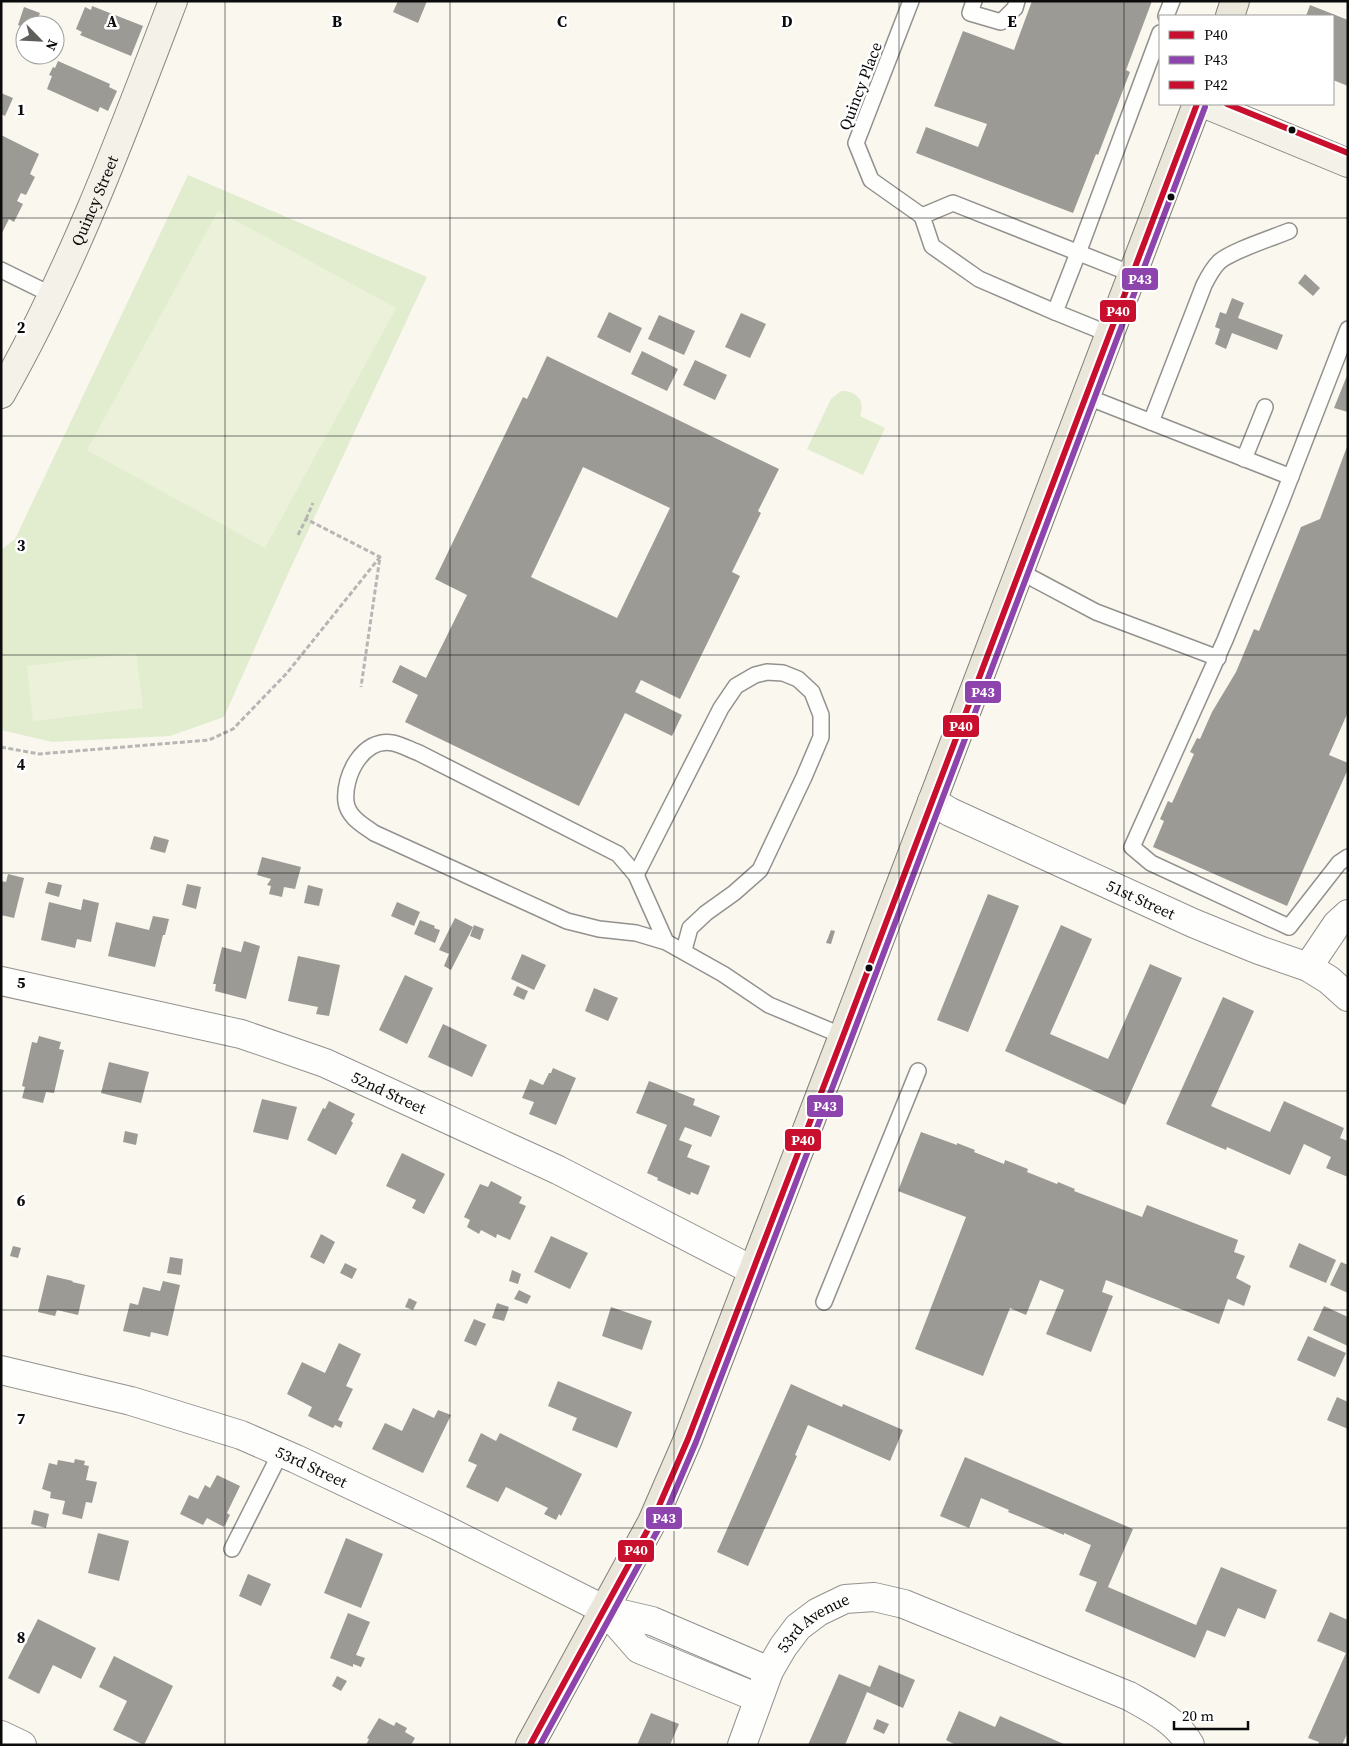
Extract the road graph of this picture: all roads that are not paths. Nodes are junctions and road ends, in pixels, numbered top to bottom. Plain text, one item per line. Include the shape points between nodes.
1 (173, 1) edge
2 (911, 1) edge
3 (974, 1) edge
4 (1017, 1) edge
5 (1172, 1) edge
6 (1235, 1) edge
7 (1166, 15) edge
8 (1230, 15) edge
9 (1159, 36) edge
10 (1197, 105) edge
11 (1206, 105) edge
12 (1348, 163) edge
13 (922, 216) junction
14 (1288, 231) dead end
15 (1078, 253) junction
16 (1, 270) edge
17 (1132, 274) junction
18 (52, 295) junction
19 (1055, 312) junction
20 (1348, 329) edge
21 (1109, 334) junction
22 (1, 394) edge
23 (1085, 396) junction
24 (1266, 407) dead end
25 (1151, 422) junction
26 (1244, 459) junction
27 (1291, 477) junction
28 (1019, 571) junction
29 (1218, 658) junction
30 (932, 801) junction
31 (1348, 857) edge
32 (636, 875) junction
33 (1348, 914) edge
34 (666, 942) junction
35 (684, 950) junction
36 (1308, 966) junction
37 (1, 981) edge
38 (1348, 997) edge
39 (843, 1036) junction
40 (918, 1071) dead end
41 (752, 1270) junction
42 (824, 1302) dead end
43 (1, 1370) edge
44 (281, 1452) junction
45 (232, 1549) dead end
46 (605, 1610) junction
47 (769, 1671) junction
48 (758, 1698) junction
49 (1, 1735) edge
50 (22, 1745) edge
51 (530, 1745) edge
52 (742, 1745) edge
53 (1190, 1745) edge

1 - 18 street, Quincy Street via 107,169
2 - 13 lane, Quincy Place via 856,143 871,180
3 - 4 lane via 970,13 1001,22 1015,8
5 - 7 lane
6 - 8 main road
9 - 15 lane
10 - 17 main road
11 - 12 street
13 - 15 lane via 952,202
13 - 19 lane via 932,246 979,279
14 - 25 lane via 1231,255 1214,268 1204,285
15 - 17 lane
15 - 19 lane
16 - 18 lane
17 - 21 main road
18 - 22 street, Quincy Street
19 - 21 lane
20 - 27 lane
21 - 23 main road
23 - 25 lane
23 - 28 main road
24 - 26 lane
25 - 26 lane
26 - 27 lane
27 - 29 lane
28 - 29 lane via 1096,612
28 - 30 main road
29 - 31 lane via 1132,847 1151,863 1288,927 1339,863
30 - 36 street, 51st Street via 1193,923
30 - 39 main road
32 - 34 lane
32 - 34 lane via 618,854 419,753 392,743 372,746 358,758 348,780 346,803 354,819 374,833 567,921 599,930 636,933
32 - 35 lane via 721,708 736,686 767,672 783,673 798,679 812,692 821,715 820,737 804,777 760,870 690,928
33 - 36 street via 1337,924
34 - 35 lane
35 - 39 lane via 769,1005
36 - 38 street, 51st Street
37 - 41 street, 52nd Street via 242,1034 325,1063 558,1170
39 - 41 main road
40 - 42 lane
41 - 46 main road via 688,1439 652,1522
43 - 44 street, 53rd Street via 131,1402 241,1435
44 - 45 lane
44 - 46 street, 53rd Street
46 - 47 street, 53rd Avenue via 652,1621
46 - 48 street via 639,1649
46 - 51 main road
47 - 48 street
47 - 53 street, 53rd Avenue via 798,1627 818,1612 845,1599 874,1597 904,1604 1129,1696 1163,1715
48 - 52 street
49 - 50 street

